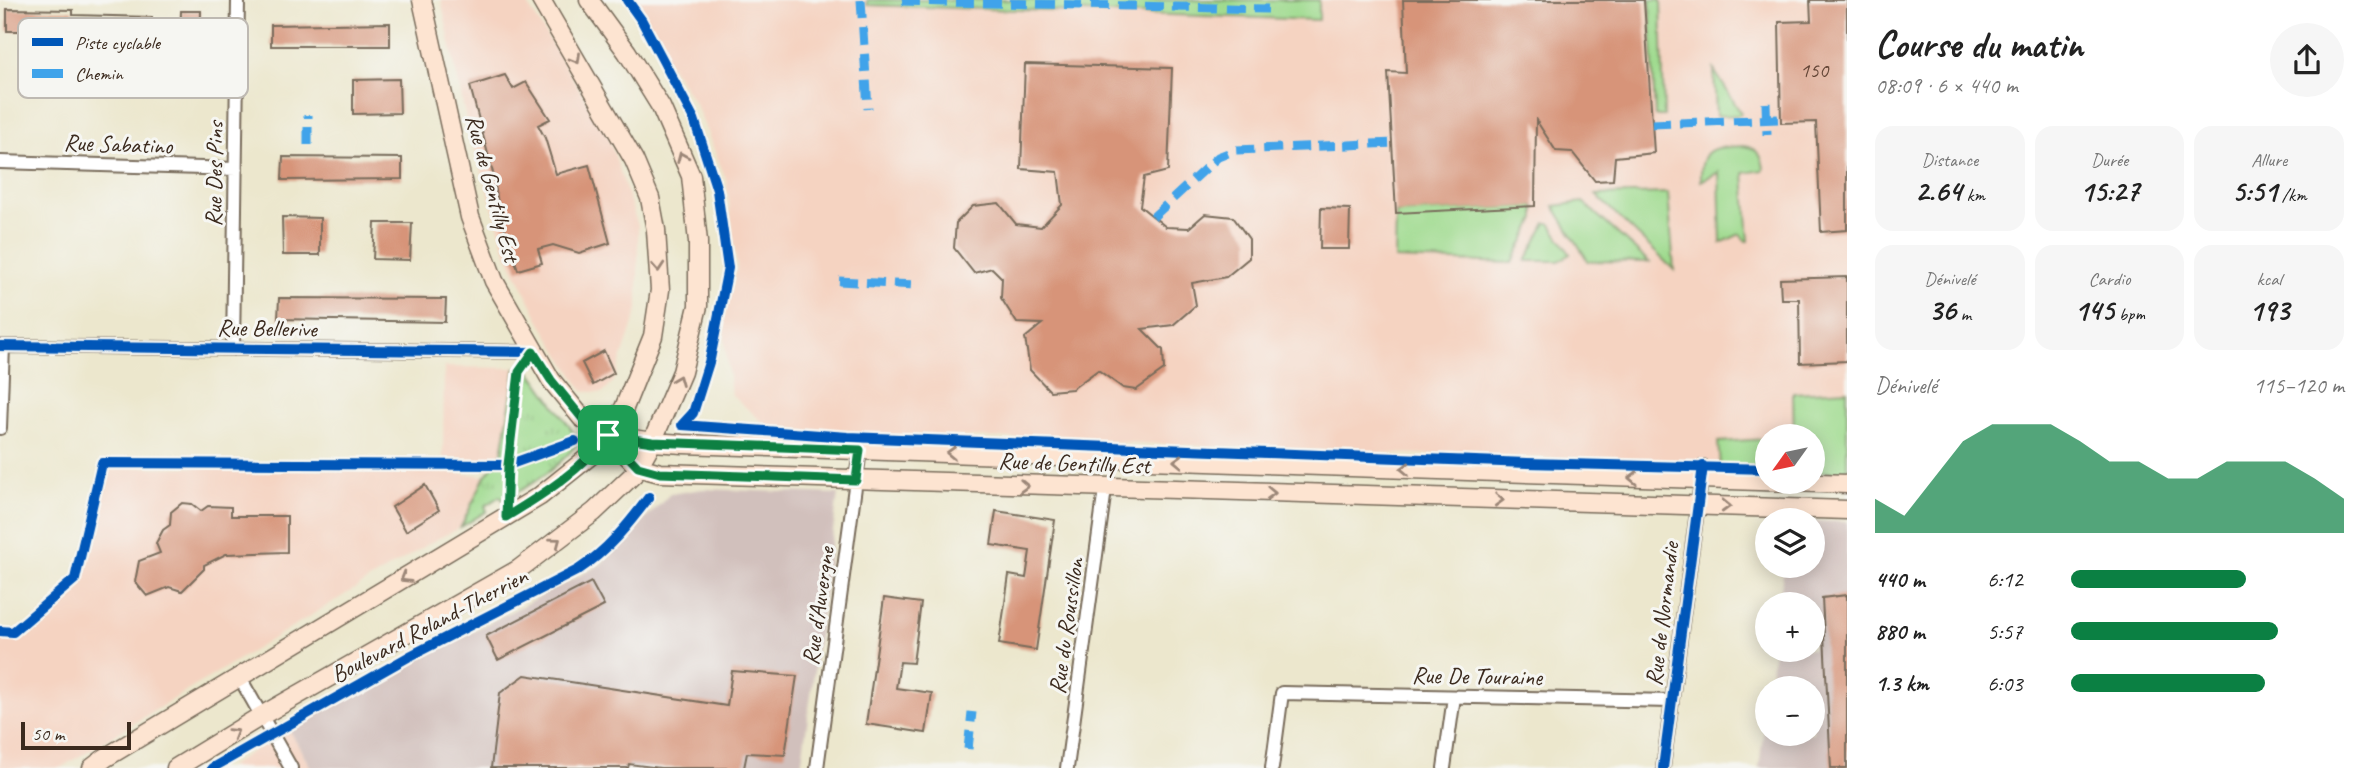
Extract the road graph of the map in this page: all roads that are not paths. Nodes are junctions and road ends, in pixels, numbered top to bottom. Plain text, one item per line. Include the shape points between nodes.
1 (237, 0) edge
2 (422, 0) edge
3 (541, 0) edge
4 (589, 0) edge
5 (237, 18) edge
6 (236, 98) edge
7 (0, 162) edge
8 (236, 169) junction
9 (1, 346) edge
10 (233, 349) junction
11 (533, 352) junction
12 (0, 428) edge
13 (608, 435) junction
14 (652, 442) junction
15 (860, 450) junction
16 (638, 467) junction
17 (1702, 473) junction
18 (856, 480) junction
19 (1847, 484) edge
20 (1105, 489) junction
21 (1698, 505) junction
22 (1847, 510) edge
23 (240, 678) junction
24 (1454, 697) junction
25 (1672, 701) junction
26 (261, 716) junction
27 (92, 768) edge
28 (176, 768) edge
29 (290, 768) edge
30 (817, 768) edge
31 (1068, 768) edge
32 (1272, 768) edge
33 (1444, 768) edge
34 (1663, 768) edge

1 - 5 street, Rue Des Pins
2 - 11 street, Rue de Gentilly Est via 471,217 494,281
3 -> 13 street, Boulevard Roland-Therrien via 634,160 650,198 656,230 660,290 653,336
14 -> 4 street, Boulevard Roland-Therrien via 682,372 698,306 691,176 662,107
6 - 8 street, Rue Des Pins
7 - 8 street, Rue Sabatino
8 - 10 street, Rue Des Pins
9 - 10 street, Rue Bellerive
9 - 12 street
10 - 11 street, Rue Bellerive
11 - 13 street, Rue de Gentilly Est via 582,418
13 - 14 street, Rue de Gentilly Est
13 - 16 street, Rue de Gentilly Est
13 -> 23 street, Boulevard Roland-Therrien via 595,452 540,496
14 - 15 street, Rue de Gentilly Est
14 - 16 street, Boulevard Roland-Therrien
17 -> 15 street, Rue de Gentilly Est
15 - 18 street, Rue d'Auvergne
16 - 18 street, Rue de Gentilly Est via 660,473
26 -> 16 street, Boulevard Roland-Therrien via 519,569 594,512
17 - 19 street, Rue de Gentilly Est
17 - 21 street, Rue de Normandie
18 -> 20 street, Rue de Gentilly Est
18 - 30 street, Rue d'Auvergne
20 -> 21 street, Rue de Gentilly Est
20 - 31 street, Rue du Roussillon
21 -> 22 street, Rue de Gentilly Est
21 - 25 street, Rue de Normandie
23 - 26 street
23 - 27 street, Boulevard Roland-Therrien
24 - 25 street, Rue De Touraine
24 - 32 street, Rue De Touraine via 1282,693
24 - 33 street
25 - 34 street, Rue de Normandie
28 -> 26 street, Boulevard Roland-Therrien
26 - 29 street

